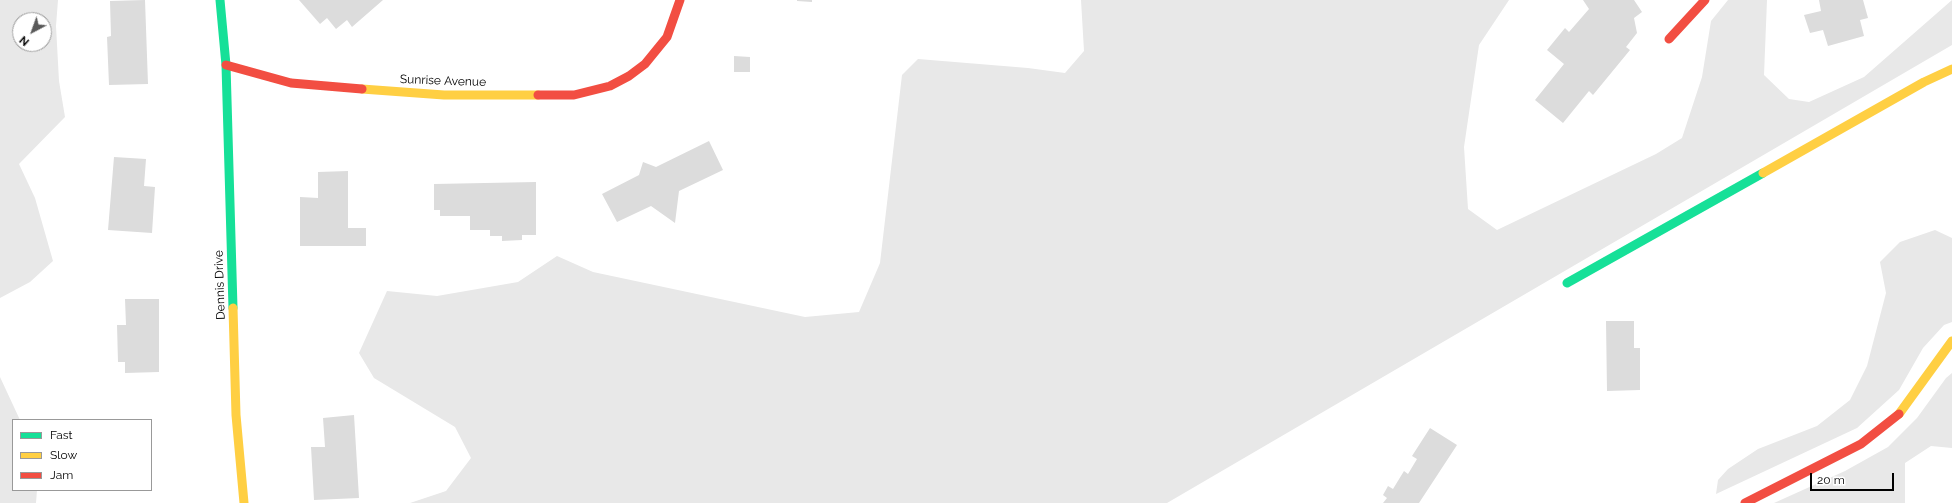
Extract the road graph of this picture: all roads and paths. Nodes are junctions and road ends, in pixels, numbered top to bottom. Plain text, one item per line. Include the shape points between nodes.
1 (220, 0) edge
2 (680, 0) edge
3 (1705, 0) edge
4 (1669, 39) dead end
5 (226, 66) junction
6 (1952, 69) edge
7 (1567, 283) dead end
8 (1952, 341) edge
9 (244, 503) edge
10 (1745, 503) edge

1 - 5 street
2 - 5 street, Sunrise Avenue via 667,37 645,64 610,86 574,95 444,95 291,83
3 - 4 street
5 - 9 street, Dennis Drive via 236,415
6 - 7 street via 1924,82
8 - 10 street via 1897,416 1861,444

